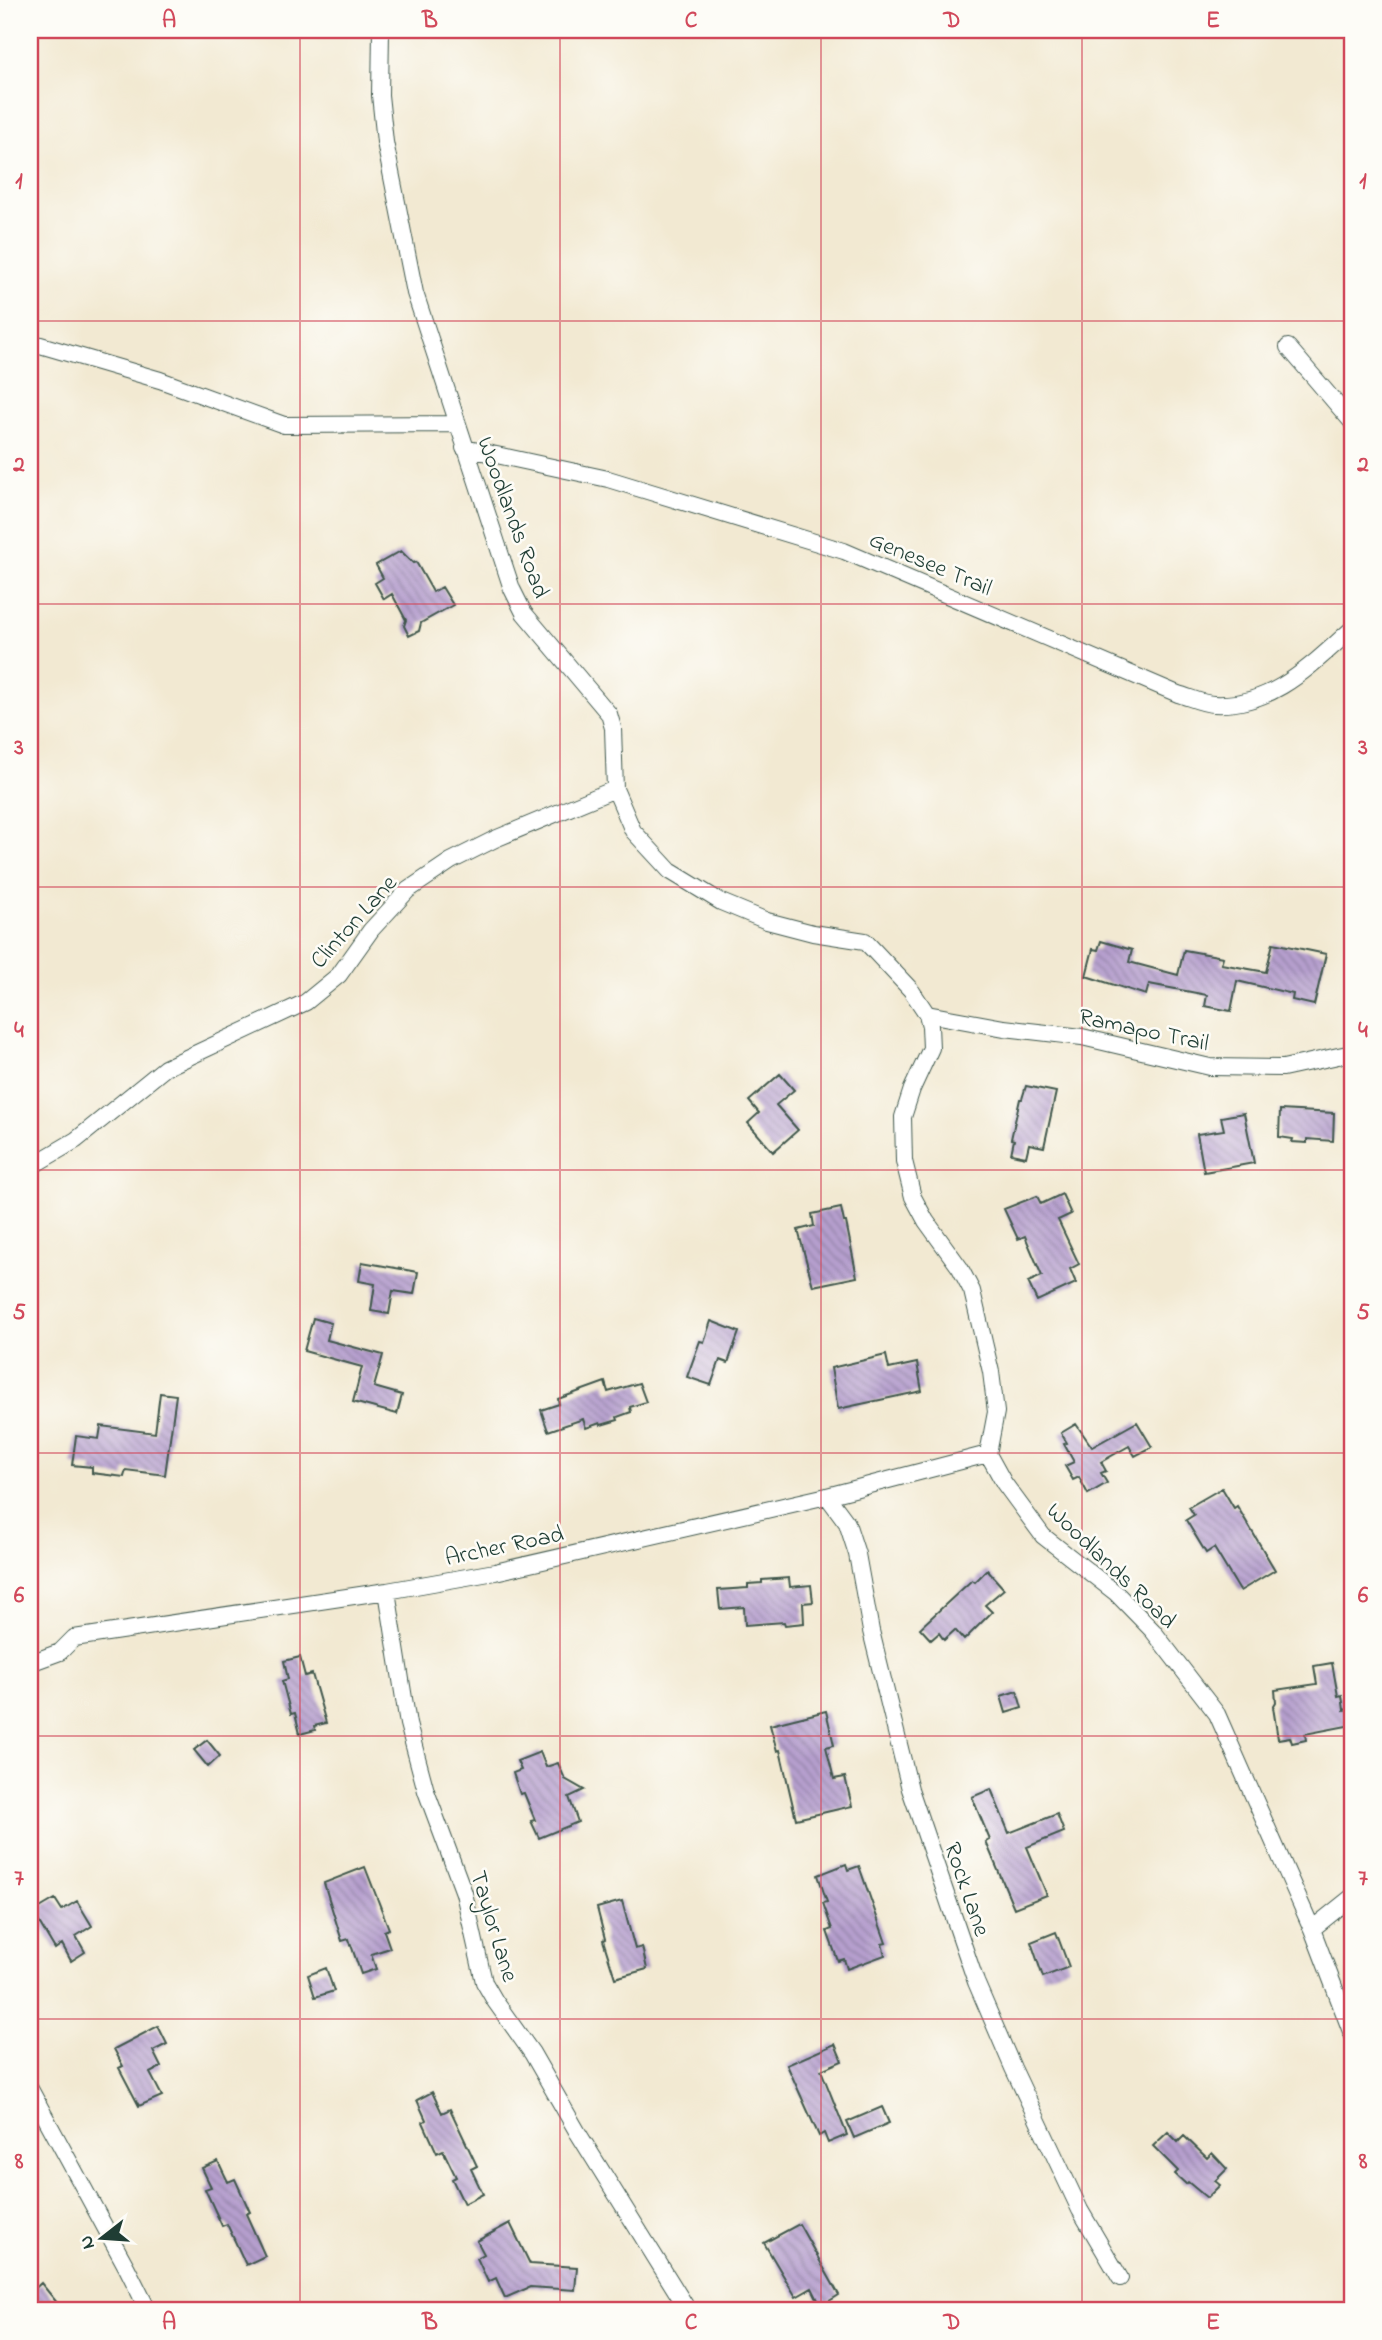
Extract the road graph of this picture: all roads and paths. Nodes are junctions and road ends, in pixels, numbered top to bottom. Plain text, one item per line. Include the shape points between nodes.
1 (381, 30) edge
2 (30, 342) edge
3 (1288, 347) dead end
4 (1352, 422) edge
5 (456, 424) junction
6 (464, 448) junction
7 (1352, 629) edge
8 (615, 789) junction
9 (927, 1014) junction
10 (1352, 1053) edge
11 (30, 1167) edge
12 (988, 1454) junction
13 (827, 1496) junction
14 (387, 1591) junction
15 (30, 1663) edge
16 (1352, 1897) edge
17 (1312, 1929) junction
18 (1352, 2034) edge
19 (30, 2089) edge
20 (1120, 2278) dead end
21 (148, 2310) edge
22 (688, 2310) edge

1 - 5 street, Woodlands Road via 380,95 394,190 415,293
2 - 5 street, Woodlands Road via 160,380 284,425
3 - 4 street
5 - 6 street, Woodlands Road
6 - 7 street, Genesee Trail via 608,479 844,551 1178,694 1213,704 1273,692 1295,679
6 - 8 street, Woodlands Road via 524,613 609,714
8 - 9 street, Woodlands Road via 632,831 670,871 721,902 767,921 865,941
8 - 11 street, Clinton Lane via 451,861 408,890 371,930 339,975 306,1002 165,1069 76,1140
9 - 10 street, Ramapo Trail via 1082,1037 1210,1068 1283,1068
9 - 12 street, Woodlands Road via 931,1048 903,1117 904,1161 913,1197 972,1291 996,1412
12 - 13 street, Archer Road
12 - 17 street, Woodlands Road via 1043,1536 1144,1621 1217,1714
13 - 14 street, Archer Road via 495,1572
13 - 20 street, Rock Lane via 848,1523 910,1789 976,1982 1080,2210
14 - 15 street, Archer Road via 74,1638 60,1652
14 - 22 street, Taylor Lane via 408,1724 426,1791 464,1894 484,1982 533,2053
16 - 17 street
17 - 18 street, Woodlands Road
19 - 21 street

